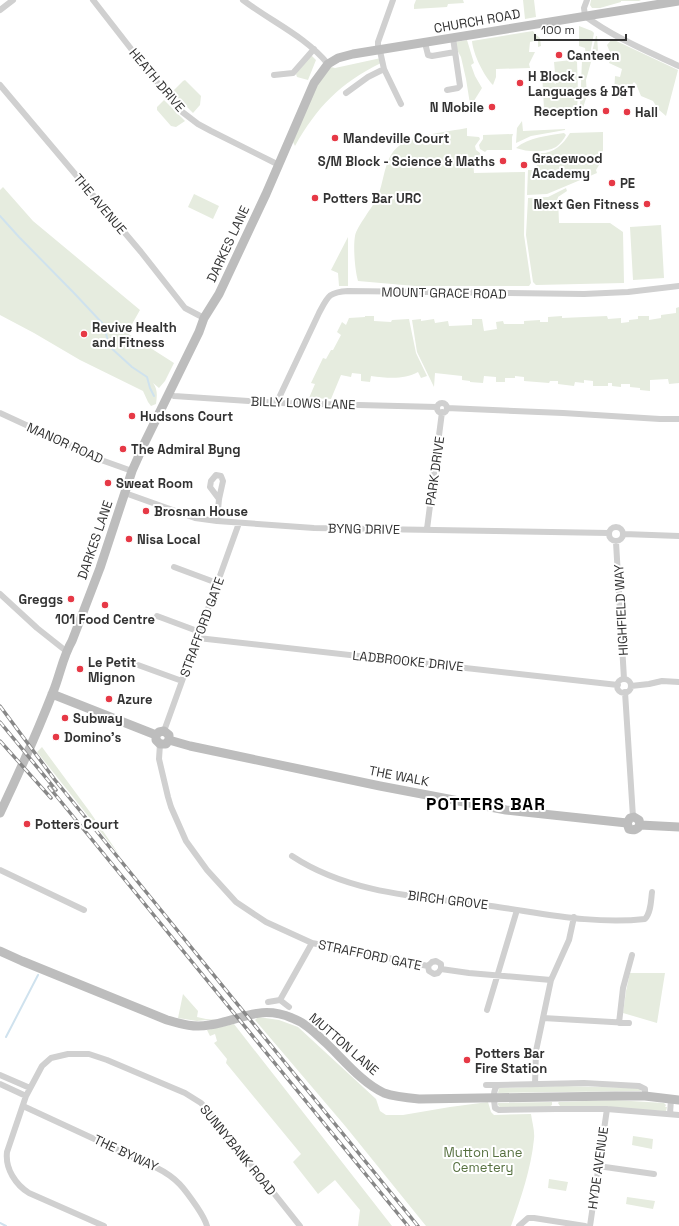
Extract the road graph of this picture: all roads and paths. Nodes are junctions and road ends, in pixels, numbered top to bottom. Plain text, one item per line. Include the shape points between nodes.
1 (13, 0) edge
2 (93, 0) edge
3 (243, 0) edge
4 (393, 0) edge
5 (587, 0) edge
6 (679, 1) edge
7 (0, 10) edge
8 (585, 16) junction
9 (454, 38) junction
10 (425, 43) junction
11 (314, 49) junction
12 (379, 51) junction
13 (455, 52) junction
14 (328, 64) junction
15 (679, 66) edge
16 (384, 69) junction
17 (274, 75) dead end
18 (314, 83) joint
19 (0, 85) edge
20 (447, 90) dead end
21 (346, 93) dead end
22 (401, 104) dead end
23 (279, 165) junction
24 (679, 286) edge
25 (204, 318) junction
26 (169, 394) junction
27 (276, 402) junction
28 (444, 410) junction
29 (0, 413) edge
30 (679, 418) edge
31 (132, 471) junction
32 (125, 493) junction
33 (219, 499) dead end
34 (217, 521) junction
35 (239, 523) junction
36 (427, 530) junction
37 (609, 533) junction
38 (624, 534) junction
39 (679, 536) edge
40 (616, 542) junction
41 (174, 567) dead end
42 (217, 583) junction
43 (0, 594) edge
44 (157, 616) dead end
45 (199, 635) junction
46 (66, 651) junction
47 (138, 665) dead end
48 (624, 679) junction
49 (182, 681) junction
50 (679, 682) edge
51 (618, 685) junction
52 (631, 686) junction
53 (625, 692) junction
54 (52, 694) junction
55 (160, 733) junction
56 (169, 740) junction
57 (160, 744) junction
58 (0, 813) edge
59 (630, 820) junction
60 (679, 827) edge
61 (292, 856) dead end
62 (0, 870) edge
63 (652, 892) dead end
64 (84, 910) dead end
65 (517, 910) junction
66 (574, 917) junction
67 (312, 943) junction
68 (0, 951) edge
69 (632, 955) dead end
70 (496, 975) junction
71 (551, 980) junction
72 (280, 1000) junction
73 (268, 1002) dead end
74 (289, 1007) dead end
75 (487, 1010) dead end
76 (543, 1018) junction
77 (618, 1023) junction
78 (629, 1023) dead end
79 (0, 1075) edge
80 (0, 1084) edge
81 (535, 1084) junction
82 (486, 1085) dead end
83 (498, 1085) junction
84 (30, 1088) junction
85 (26, 1096) junction
86 (645, 1096) junction
87 (555, 1097) junction
88 (494, 1098) junction
89 (675, 1099) edge
90 (23, 1106) junction
91 (556, 1109) junction
92 (606, 1109) junction
93 (670, 1114) junction
94 (679, 1115) edge
95 (0, 1150) edge
96 (7, 1152) junction
97 (598, 1166) junction
98 (654, 1174) dead end
99 (104, 1226) edge
100 (207, 1226) edge
101 (300, 1226) edge
102 (519, 1226) edge
103 (585, 1226) edge
104 (590, 1226) edge

1 - 7 street
2 - 23 street, HEATH DRIVE via 181,110 198,124
3 - 11 street
4 - 12 street via 378,42
5 - 8 street
6 - 8 street, CHURCH ROAD
8 - 9 street, CHURCH ROAD
8 - 15 street via 628,42
9 - 10 street, CHURCH ROAD
9 - 13 street
10 - 12 street, CHURCH ROAD
10 - 13 street via 428,55
11 - 14 street
11 - 17 street via 294,73
12 - 14 street, CHURCH ROAD via 344,56
12 - 16 street
13 - 20 street via 460,86
14 - 18 street, CHURCH ROAD
16 - 21 street
16 - 22 street
18 - 23 street, DARKES LANE
19 - 25 street, THE AVENUE via 186,308
23 - 25 street, DARKES LANE via 219,294
24 - 27 street, MOUNT GRACE ROAD via 584,294 334,292 326,299
25 - 26 street, DARKES LANE
26 - 27 street, BILLY LOWS LANE
26 - 31 street, DARKES LANE
27 - 28 street, BILLY LOWS LANE via 437,407 439,411
28 - 30 street
28 - 36 street, PARK DRIVE
29 - 31 street, MANOR ROAD via 104,461
31 - 32 street, DARKES LANE
32 - 34 street, BYNG DRIVE via 195,518
32 - 46 street, DARKES LANE via 100,568
33 - 34 street
34 - 35 street, BYNG DRIVE
35 - 36 street, BYNG DRIVE via 314,528
35 - 42 street, STRAFFORD GATE
36 - 37 street, BYNG DRIVE
37 - 38 street via 618,527
37 - 40 street via 611,540
38 - 39 street
38 - 40 street via 622,539
40 - 48 street, HIGHFIELD WAY
41 - 42 street
42 - 45 street, STRAFFORD GATE
43 - 46 street
44 - 45 street, LADBROOKE DRIVE
45 - 49 street, STRAFFORD GATE
45 - 51 street, LADBROOKE DRIVE
46 - 54 street, DARKES LANE
47 - 49 street
48 - 51 street
48 - 52 street via 629,681
49 - 55 street, STRAFFORD GATE
50 - 52 street
51 - 53 street via 620,691
52 - 53 street
53 - 59 street
54 - 55 street
54 - 58 street, DARKES LANE
55 - 56 street via 169,735
55 - 57 street via 156,740
56 - 57 street via 166,744
56 - 59 street, THE WALK via 373,785 506,810
57 - 67 street, STRAFFORD GATE via 160,759 171,807 186,841 207,870 229,895 249,911 266,922
59 - 60 street, THE WALK via 629,828 633,830 640,825
61 - 65 street, BIRCH GROVE via 306,866 348,883 419,898
62 - 64 street
63 - 66 street, BIRCH GROVE via 648,917 645,919 611,921
65 - 66 street, BIRCH GROVE
65 - 70 street
66 - 71 street via 568,940
67 - 70 street, STRAFFORD GATE via 428,966 436,961 442,969
67 - 72 street, STRAFFORD GATE
68 - 88 street, MUTTON LANE via 184,1025 217,1024 253,1013 282,1014 302,1022 364,1080 383,1092 420,1099
69 - 77 street via 623,988
70 - 71 street, STRAFFORD GATE
70 - 75 street
71 - 76 street
72 - 73 street
72 - 74 street
76 - 77 street
76 - 81 street via 536,1051
77 - 78 street
79 - 84 street
80 - 85 street
81 - 83 street
81 - 86 street via 639,1086 645,1089
82 - 83 street
83 - 88 street via 494,1090
84 - 85 street, SUNNYBANK ROAD
84 - 101 street, SUNNYBANK ROAD via 42,1066 51,1058 78,1053 97,1056 185,1093 201,1103 211,1114
85 - 90 street, SUNNYBANK ROAD
86 - 87 street, MUTTON LANE
86 - 89 street, MUTTON LANE
87 - 88 street, MUTTON LANE
87 - 91 street
88 - 91 street via 495,1108 499,1110
89 - 93 street, MUTTON LANE
90 - 96 street, SUNNYBANK ROAD
90 - 100 street, THE BYWAY via 172,1176 186,1191
91 - 92 street
92 - 93 street
92 - 97 street, HYDE AVENUE
93 - 94 street
95 - 96 street
96 - 99 street via 10,1169 22,1188
97 - 98 street
97 - 104 street, HYDE AVENUE
102 - 103 street via 524,1220 534,1218

